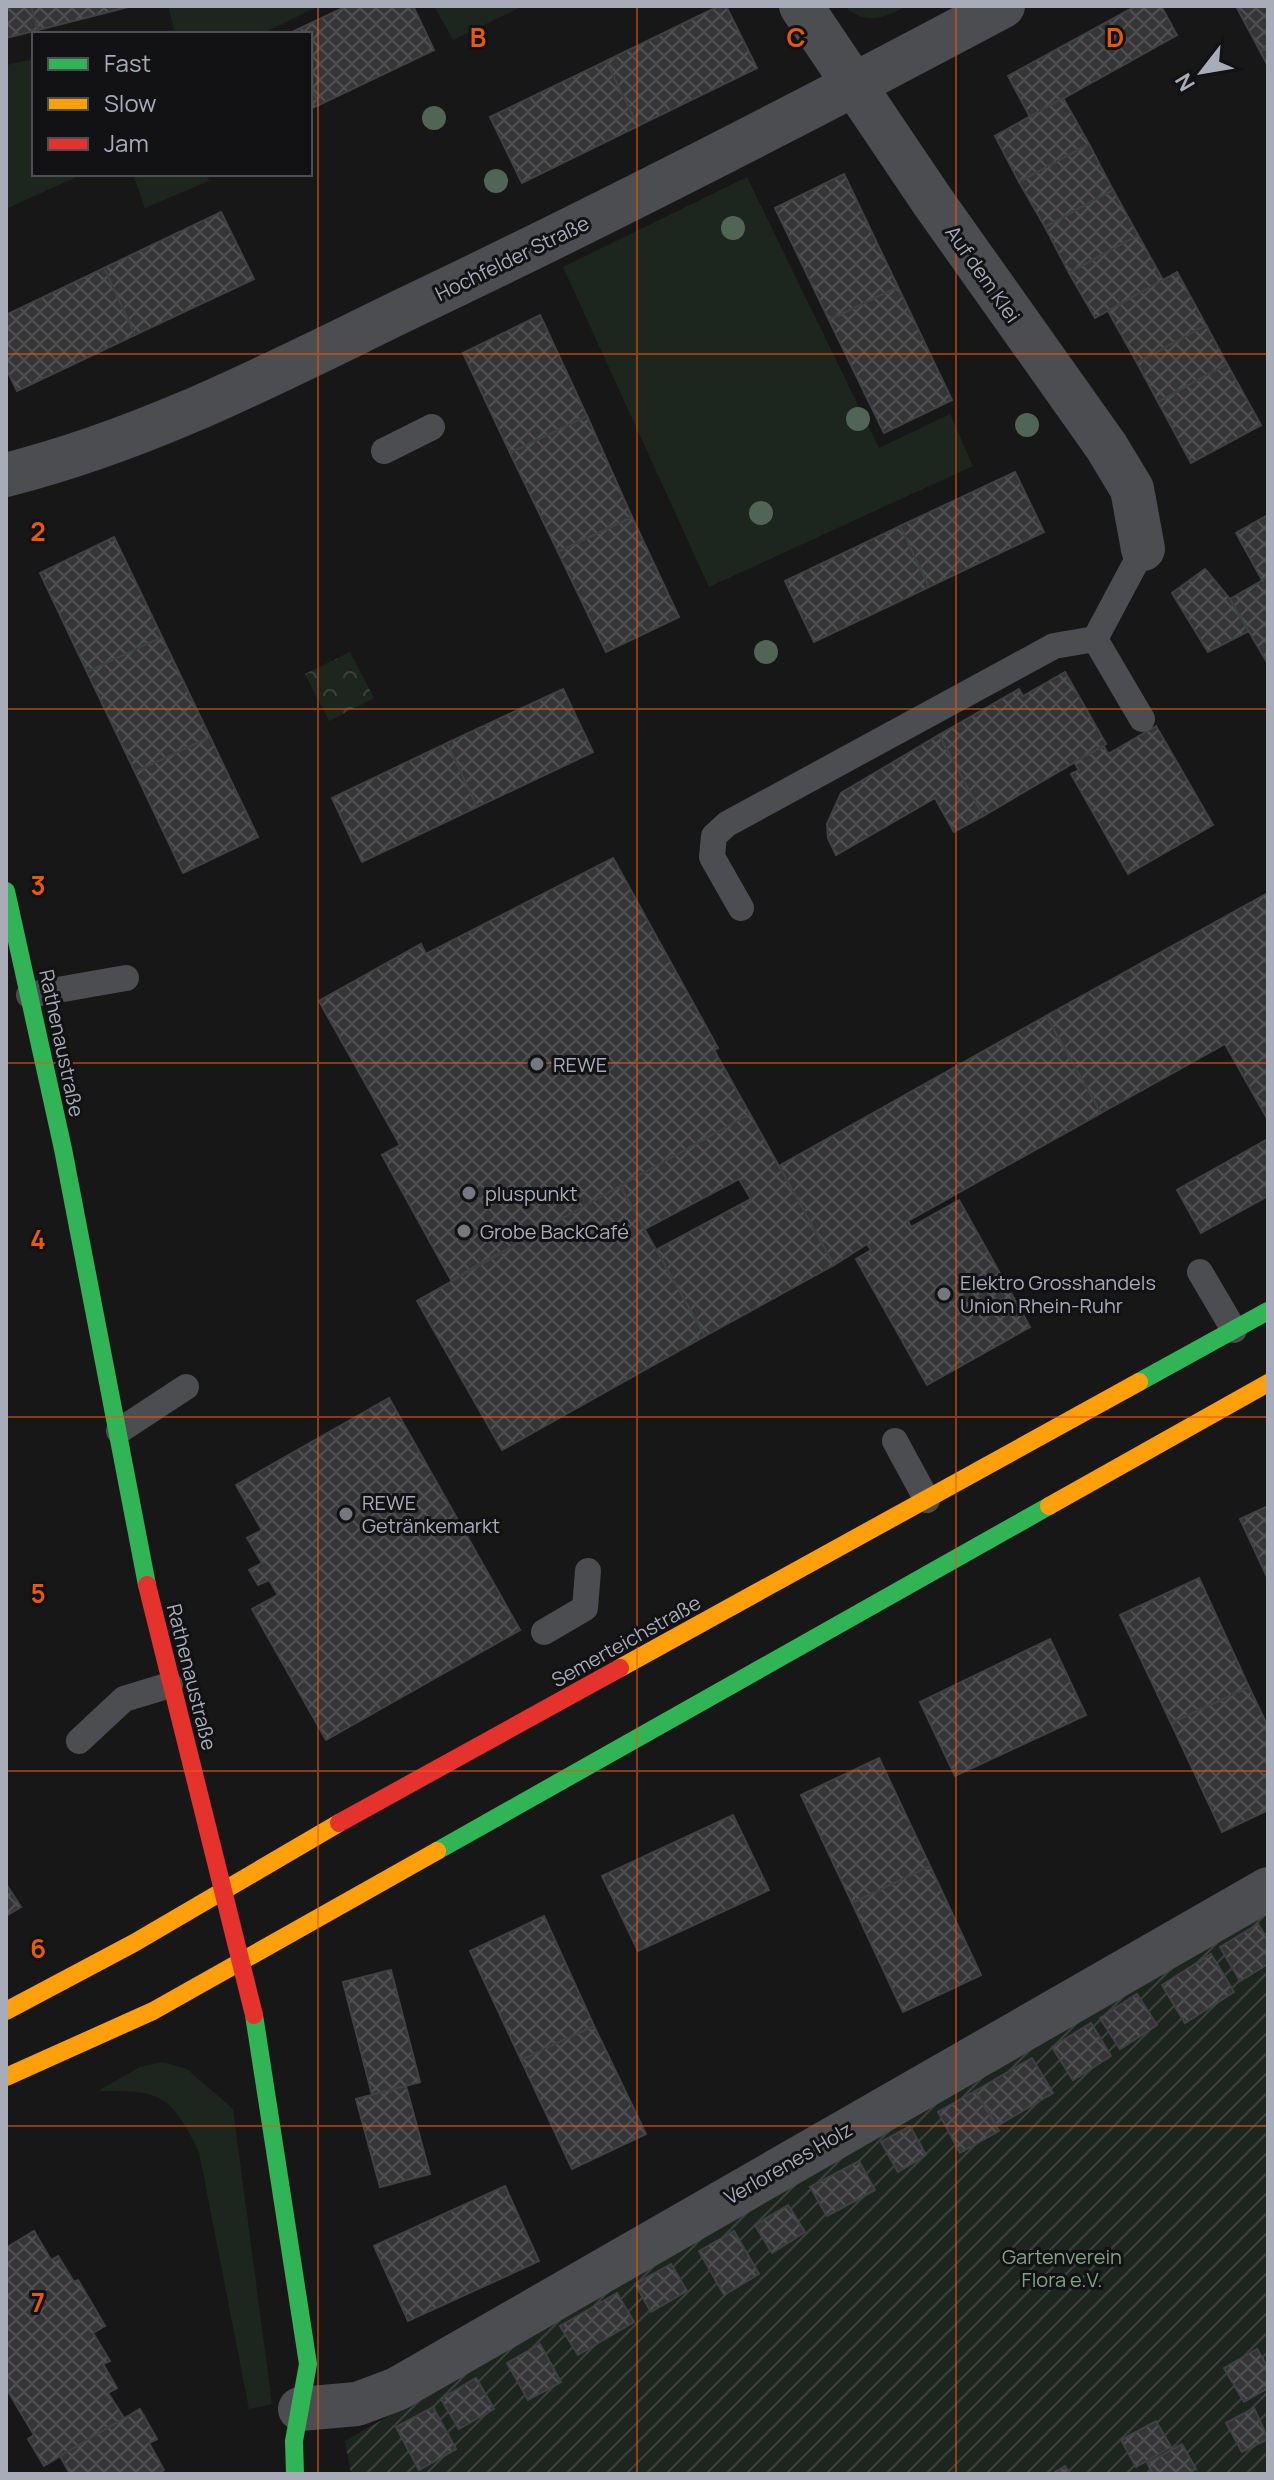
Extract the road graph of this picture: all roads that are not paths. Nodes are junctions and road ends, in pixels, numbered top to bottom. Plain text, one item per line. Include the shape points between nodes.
1 (801, 6) edge
2 (1003, 6) edge
3 (853, 86) junction
4 (432, 427) dead end
5 (384, 451) dead end
6 (6, 475) edge
7 (1143, 549) joint
8 (1095, 639) junction
9 (1142, 719) dead end
10 (6, 891) edge
11 (741, 908) dead end
12 (126, 978) dead end
13 (29, 995) junction
14 (1200, 1272) dead end
15 (1268, 1311) edge
16 (1234, 1330) junction
17 (1268, 1383) edge
18 (186, 1387) dead end
19 (119, 1431) junction
20 (895, 1441) dead end
21 (927, 1500) junction
22 (588, 1571) dead end
23 (544, 1632) dead end
24 (170, 1685) junction
25 (79, 1741) dead end
26 (1268, 1889) edge
27 (223, 1890) junction
28 (240, 1962) junction
29 (6, 2011) edge
30 (6, 2077) edge
31 (300, 2409) junction
32 (295, 2474) edge

1 - 3 street, Auf dem Klei
2 - 3 street, Hochfelder Straße
3 - 6 street, Hochfelder Straße via 576,228 203,408 97,450
3 - 7 street, Auf dem Klei via 1106,446 1132,489
4 - 5 lane
7 - 8 lane
8 - 9 lane
8 - 11 lane via 1054,646 727,824 714,836 712,857
10 - 13 main road, Rathenaustraße
12 - 13 lane
13 - 19 main road, Rathenaustraße
14 - 16 lane
15 - 16 main road, Semerteichstraße
16 - 21 main road, Semerteichstraße
17 - 28 main road
18 - 19 lane
19 - 24 main road, Rathenaustraße
20 - 21 lane
21 - 27 main road, Semerteichstraße
22 - 23 lane via 585,1608
24 - 25 lane via 124,1699
24 - 27 main road, Rathenaustraße
26 - 31 street, Verlorenes Holz via 397,2389 357,2404
27 - 28 main road, Rathenaustraße
27 - 29 main road, Semerteichstraße
28 - 30 main road via 153,2011
28 - 31 main road, Rathenaustraße via 261,2043 308,2364
31 - 32 main road, Rathenaustraße

